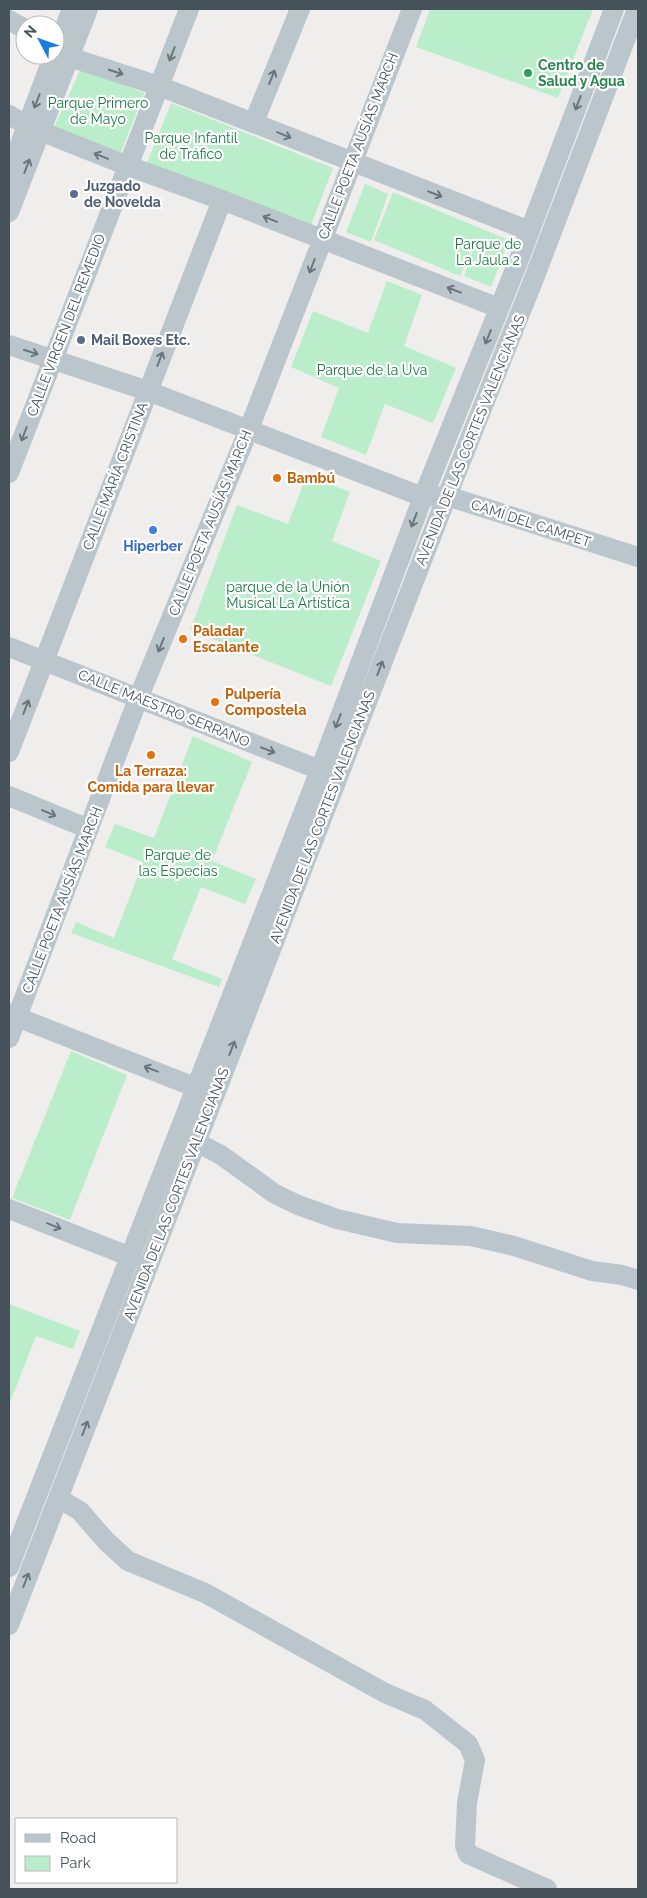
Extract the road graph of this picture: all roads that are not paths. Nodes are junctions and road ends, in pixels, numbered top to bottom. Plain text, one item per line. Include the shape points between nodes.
1 (72, 9) edge
2 (88, 9) edge
3 (189, 9) edge
4 (300, 9) edge
5 (412, 9) edge
6 (614, 9) edge
7 (637, 9) edge
8 (65, 30) edge
9 (65, 41) edge
10 (65, 53) edge
11 (54, 65) edge
12 (159, 86) junction
13 (9, 115) edge
14 (254, 122) junction
15 (34, 128) junction
16 (352, 162) junction
17 (128, 166) junction
18 (9, 173) edge
19 (222, 200) junction
20 (9, 212) edge
21 (530, 231) junction
22 (322, 240) junction
23 (499, 308) junction
24 (9, 344) edge
25 (53, 359) junction
26 (148, 391) junction
27 (249, 429) junction
28 (9, 474) edge
29 (447, 496) junction
30 (423, 497) junction
31 (638, 557) edge
32 (9, 647) edge
33 (44, 660) junction
34 (138, 699) junction
35 (9, 752) edge
36 (320, 770) junction
37 (9, 796) edge
38 (88, 830) junction
39 (13, 1015) edge
40 (9, 1038) edge
41 (196, 1087) junction
42 (196, 1142) junction
43 (9, 1208) edge
44 (131, 1257) junction
45 (638, 1280) edge
46 (58, 1498) junction
47 (9, 1567) edge
48 (9, 1625) edge
49 (547, 1889) edge

1 - 8 street
2 - 9 street
3 -> 12 street, CALLE VIRGEN DEL REMEDIO
14 -> 4 street
5 - 16 street, CALLE POETA AUSÍAS MARCH
6 -> 21 street, AVENIDA DE LAS CORTES VALENCIANAS
7 - 29 street, AVENIDA DE LAS CORTES VALENCIANAS
10 -> 12 street
11 - 15 street
12 - 14 street
12 - 17 street, CALLE VIRGEN DEL REMEDIO
13 - 15 street
14 -> 16 street
17 -> 15 street
15 - 18 street
20 -> 15 street
16 -> 21 street
16 - 22 street, CALLE POETA AUSÍAS MARCH
17 - 19 street
17 - 25 street, CALLE VIRGEN DEL REMEDIO
22 -> 19 street
26 -> 19 street, CALLE MARÍA CRISTINA
21 - 23 street, AVENIDA DE LAS CORTES VALENCIANAS
23 -> 22 street
22 -> 27 street, CALLE POETA AUSÍAS MARCH
23 -> 30 street, AVENIDA DE LAS CORTES VALENCIANAS
24 -> 25 street
25 - 26 street
25 -> 28 street, CALLE VIRGEN DEL REMEDIO
26 - 27 street
26 - 33 street, CALLE MARÍA CRISTINA
27 - 30 street
27 -> 34 street, CALLE POETA AUSÍAS MARCH
29 - 30 street, CAMÍ DEL CAMPET
29 - 31 street, CAMÍ DEL CAMPET
42 -> 29 street, AVENIDA DE LAS CORTES VALENCIANAS
30 -> 36 street, AVENIDA DE LAS CORTES VALENCIANAS
32 - 33 street, CALLE MAESTRO SERRANO
33 - 34 street, CALLE MAESTRO SERRANO
35 -> 33 street, CALLE MARÍA CRISTINA
34 -> 36 street, CALLE MAESTRO SERRANO
34 - 38 street, CALLE POETA AUSÍAS MARCH
36 - 41 street, AVENIDA DE LAS CORTES VALENCIANAS
37 -> 38 street
38 - 39 street, CALLE POETA AUSÍAS MARCH
39 - 40 street, CALLE POETA AUSÍAS MARCH
41 -> 39 street
41 - 42 street via 203,1099
41 - 44 street, AVENIDA DE LAS CORTES VALENCIANAS
42 - 45 street via 275,1194 337,1219 397,1233 471,1236 592,1271
46 -> 42 street, AVENIDA DE LAS CORTES VALENCIANAS
43 -> 44 street
44 - 47 street, AVENIDA DE LAS CORTES VALENCIANAS
48 -> 46 street, AVENIDA DE LAS CORTES VALENCIANAS
46 - 49 street via 80,1511 128,1561 205,1593 385,1693 425,1710 448,1726 468,1744 475,1760 467,1803 465,1846 468,1854

